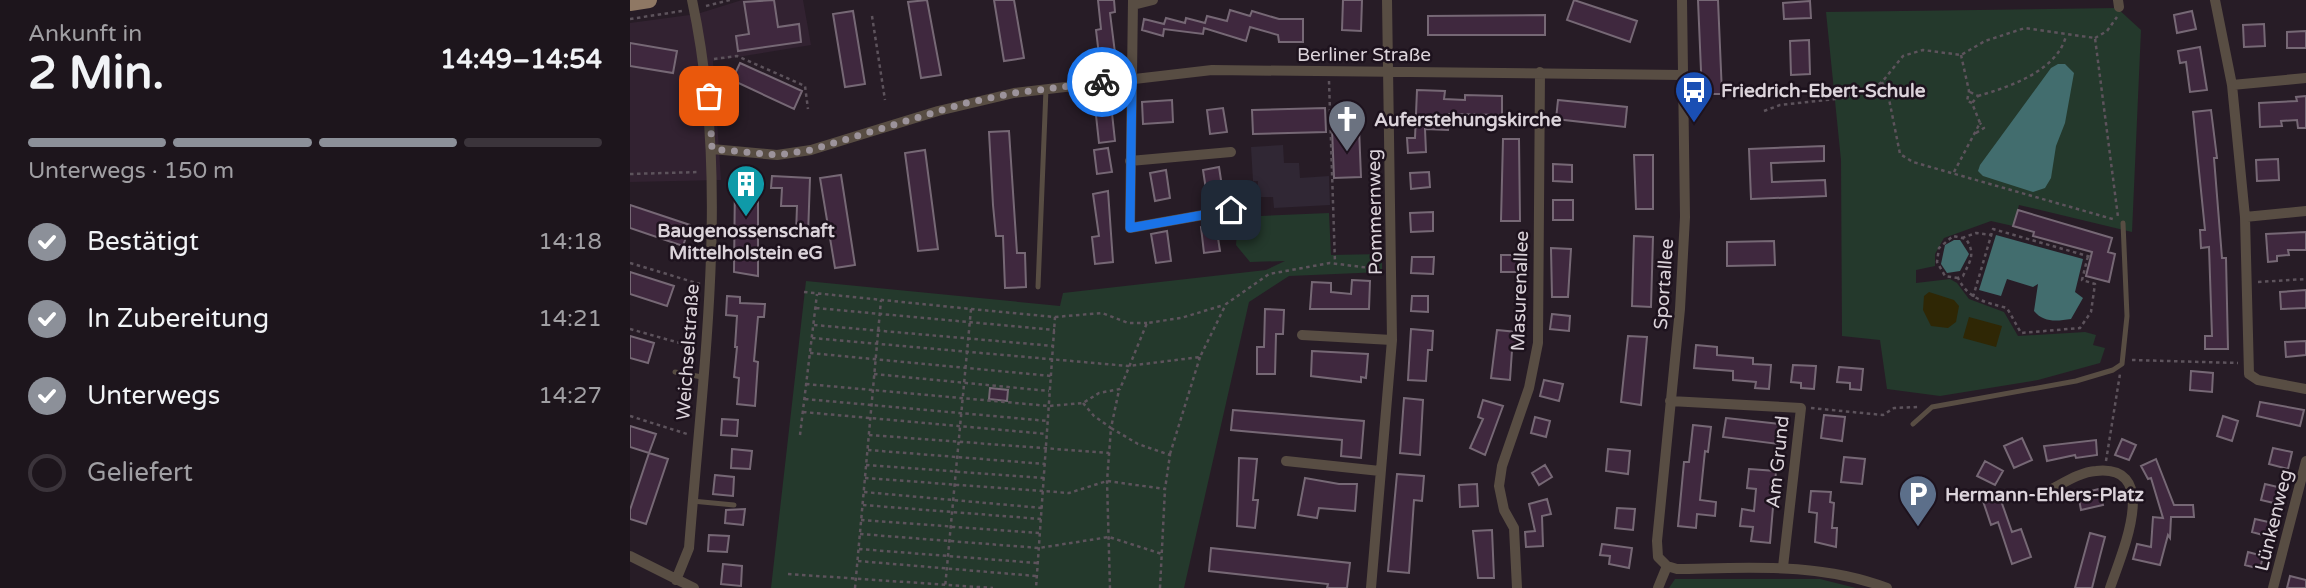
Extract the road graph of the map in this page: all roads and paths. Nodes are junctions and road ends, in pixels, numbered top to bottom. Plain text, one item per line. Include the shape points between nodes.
1 (649, 0) edge
2 (730, 0) edge
3 (1153, 0) edge
4 (1387, 0) edge
5 (1682, 0) edge
6 (2215, 0) edge
7 (1133, 3) edge
8 (630, 4) edge
9 (2119, 4) edge
10 (693, 5) edge
11 (872, 16) dead end
12 (630, 19) edge
13 (2066, 36) junction
14 (2095, 38) junction
15 (1961, 55) junction
16 (704, 61) junction
17 (1328, 71) junction
18 (1390, 71) junction
19 (1540, 72) junction
20 (1683, 75) junction
21 (1132, 78) junction
22 (2306, 78) edge
23 (1882, 82) junction
24 (2232, 85) junction
25 (1046, 89) junction
26 (1969, 91) junction
27 (1978, 96) junction
28 (885, 100) dead end
29 (1972, 103) junction
30 (808, 108) dead end
31 (1764, 111) dead end
32 (712, 149) junction
33 (1231, 152) dead end
34 (1130, 161) junction
35 (712, 172) junction
36 (1954, 172) junction
37 (630, 174) edge
38 (1231, 210) dead end
39 (2306, 211) edge
40 (2245, 216) junction
41 (2123, 223) dead end
42 (1992, 235) junction
43 (1962, 237) junction
44 (630, 263) edge
45 (1335, 264) junction
46 (1392, 269) junction
47 (1958, 278) junction
48 (2306, 279) edge
49 (2248, 283) junction
50 (710, 285) junction
51 (1038, 287) dead end
52 (804, 292) dead end
53 (817, 294) junction
54 (1973, 297) junction
55 (881, 300) junction
56 (1226, 304) junction
57 (816, 308) junction
58 (971, 309) junction
59 (880, 316) junction
60 (1055, 317) junction
61 (970, 323) junction
62 (1147, 323) junction
63 (814, 325) junction
64 (630, 329) edge
65 (1055, 330) junction
66 (878, 331) junction
67 (1302, 335) dead end
68 (812, 338) junction
69 (969, 338) junction
70 (1392, 340) junction
71 (877, 344) junction
72 (1054, 345) junction
73 (705, 348) junction
74 (967, 352) junction
75 (810, 353) junction
76 (1200, 357) junction
77 (876, 359) junction
78 (1052, 361) junction
79 (2123, 362) junction
80 (2248, 363) junction
81 (1128, 366) junction
82 (966, 368) junction
83 (675, 372) dead end
84 (874, 374) junction
85 (1051, 376) junction
86 (702, 377) junction
87 (964, 383) junction
88 (806, 384) junction
89 (1120, 389) junction
90 (2306, 389) edge
91 (873, 390) junction
92 (1050, 391) junction
93 (963, 398) junction
94 (805, 399) junction
95 (1670, 401) junction
96 (1083, 403) junction
97 (872, 405) junction
98 (1049, 406) junction
99 (1932, 407) junction
100 (1801, 408) junction
101 (803, 412) junction
102 (961, 412) junction
103 (630, 416) edge
104 (870, 419) junction
105 (1048, 421) junction
106 (1913, 424) dead end
107 (960, 428) junction
108 (1111, 428) junction
109 (1047, 434) junction
110 (698, 435) junction
111 (800, 435) dead end
112 (869, 435) junction
113 (959, 442) junction
114 (1046, 449) junction
115 (868, 450) junction
116 (1109, 453) junction
117 (1170, 455) junction
118 (957, 457) junction
119 (1286, 461) dead end
120 (2306, 461) edge
121 (1045, 464) junction
122 (866, 465) junction
123 (1380, 471) junction
124 (2104, 471) junction
125 (956, 472) junction
126 (865, 478) junction
127 (1044, 478) junction
128 (1107, 481) junction
129 (955, 485) junction
130 (1165, 489) junction
131 (864, 492) junction
132 (1043, 492) junction
133 (2046, 492) dead end
134 (953, 500) junction
135 (692, 501) junction
136 (734, 505) dead end
137 (863, 505) junction
138 (1042, 508) junction
139 (952, 513) junction
140 (1041, 519) junction
141 (861, 520) junction
142 (951, 527) junction
143 (1040, 533) junction
144 (860, 534) junction
145 (1109, 537) junction
146 (949, 541) junction
147 (1039, 548) junction
148 (859, 549) junction
149 (1162, 554) junction
150 (630, 556) edge
151 (948, 556) junction
152 (858, 561) junction
153 (1038, 563) junction
154 (1667, 566) junction
155 (1783, 567) junction
156 (946, 569) junction
157 (788, 574) dead end
158 (1037, 576) junction
159 (856, 577) junction
160 (676, 580) junction
161 (945, 586) edge
162 (694, 588) edge
163 (855, 588) edge
164 (993, 588) edge
165 (1036, 588) edge
166 (1111, 588) edge
167 (1160, 588) edge
168 (1371, 588) edge
169 (1517, 588) edge
170 (1658, 588) edge
171 (1887, 588) edge
172 (2110, 588) edge
173 (2273, 588) edge

1 - 8 main road
2 - 10 path
3 - 7 street
4 - 18 street, Pommernweg
5 - 20 street, Sportallee
6 - 24 street
7 - 21 street
9 - 14 path via 2116,21
10 - 12 path
10 - 16 street, Weichselstraße
11 - 28 path
13 - 14 path
13 - 15 path via 2025,28 1994,37
13 - 27 path via 2062,50 2023,80
14 - 36 path via 2119,221 1978,183
15 - 23 path via 1923,50 1903,56
15 - 26 path
16 - 30 path via 737,55 805,86
16 - 32 street, Weichselstraße
17 - 18 street, Berliner Straße
17 - 21 street, Berliner Straße via 1212,70
17 - 45 path
18 - 19 street, Berliner Straße
18 - 46 street, Pommernweg
19 - 20 street, Berliner Straße
19 - 169 street, Masurenallee via 1538,343 1499,485 1504,510 1514,528
20 - 95 street, Sportallee via 1685,230
21 - 25 street, Berliner Straße
21 - 34 street
22 - 24 street
23 - 31 path via 1856,95 1805,100
23 - 36 path via 1900,153 1913,162
24 - 40 street
25 - 32 street, Berliner Straße via 938,111 811,150 777,155
25 - 51 lane
26 - 27 path
26 - 29 path via 1967,101
27 - 29 path
29 - 36 path via 1984,128 1976,133
32 - 35 street, Weichselstraße
33 - 34 street
34 - 38 street via 1130,228
35 - 37 path
35 - 50 street, Weichselstraße
39 - 40 street
40 - 49 street
41 - 79 lane via 2127,316
42 - 43 path
42 - 54 path
42 - 54 path via 1993,229 2089,256 2082,280 2095,284 2091,312 2080,328 2021,333 2007,308
43 - 47 path via 1972,247 1973,256
43 - 47 path via 1948,239 1939,248 1937,262 1945,276
44 - 50 path
45 - 46 path
45 - 56 path via 1269,274
46 - 70 street, Pommernweg
47 - 54 path
48 - 49 path
49 - 80 street
50 - 73 street, Weichselstraße
52 - 53 path
53 - 55 path
53 - 57 path
55 - 58 path
55 - 59 path
56 - 62 path
56 - 76 path
57 - 59 path
57 - 63 path
58 - 60 path
58 - 61 path
59 - 61 path
59 - 66 path
60 - 62 path via 1102,313 1128,323
60 - 65 path
61 - 65 path
61 - 69 path
62 - 81 path
63 - 66 path
63 - 68 path
64 - 73 path via 685,347
65 - 72 path
66 - 69 path
66 - 71 path
67 - 70 street
68 - 71 path
68 - 75 path
69 - 72 path
69 - 74 path
70 - 123 street, Pommernweg
71 - 74 path
71 - 77 path
72 - 78 path
73 - 86 street, Weichselstraße
74 - 78 path
74 - 82 path
75 - 77 path
75 - 88 path
76 - 81 path
76 - 117 path
77 - 82 path
77 - 84 path
78 - 81 path
78 - 85 path
79 - 80 path
79 - 99 lane via 2113,370 2076,381
79 - 124 path
80 - 90 street via 2249,374 2258,380
81 - 89 path
82 - 85 path
82 - 87 path
83 - 86 lane
84 - 87 path
84 - 91 path
85 - 92 path
86 - 110 street, Weichselstraße
87 - 92 path
87 - 93 path
88 - 91 path
88 - 94 path
89 - 96 path via 1099,393
89 - 108 path
91 - 93 path
91 - 97 path
92 - 98 path
93 - 98 path
93 - 102 path
94 - 97 path
94 - 101 path
95 - 100 street, Am Grund
95 - 154 street, Sportallee via 1657,541 1658,556
96 - 98 path
96 - 108 path
97 - 102 path
97 - 104 path
98 - 105 path
99 - 100 path via 1894,408 1883,415
99 - 106 lane
100 - 155 street, Am Grund
101 - 104 path
101 - 111 path
102 - 105 path
102 - 107 path
103 - 110 path
104 - 107 path
104 - 112 path
105 - 109 path
107 - 109 path
107 - 113 path
108 - 116 path
108 - 117 path
109 - 114 path
110 - 135 street, Weichselstraße
112 - 113 path
112 - 115 path
113 - 114 path
113 - 118 path
114 - 116 path
114 - 121 path
115 - 118 path
115 - 122 path
116 - 128 path
117 - 130 path
118 - 121 path
118 - 125 path
119 - 123 street
120 - 173 street, Lünkenweg
121 - 127 path
122 - 125 path
122 - 126 path
123 - 168 street, Pommernweg
124 - 133 street
124 - 172 street via 2125,478 2134,506
125 - 127 path
125 - 129 path
126 - 129 path
126 - 131 path
127 - 132 path
128 - 130 path
128 - 132 path via 1069,493
128 - 145 path
129 - 132 path
129 - 134 path
130 - 149 path
131 - 134 path
131 - 137 path
132 - 138 path
134 - 138 path
134 - 139 path
135 - 136 lane
135 - 160 street, Weichselstraße via 689,548
137 - 139 path
137 - 141 path
138 - 140 path
139 - 140 path
139 - 142 path
140 - 143 path
141 - 142 path
141 - 144 path
142 - 143 path
142 - 146 path
143 - 147 path
144 - 146 path
144 - 148 path
145 - 147 path
145 - 149 path
145 - 166 path
146 - 147 path
146 - 151 path
147 - 153 path
148 - 151 path
148 - 152 path
149 - 167 path
150 - 160 street
151 - 153 path
151 - 156 path
152 - 156 path
152 - 159 path
153 - 158 path
154 - 155 street
154 - 170 street
155 - 171 street via 1828,571
156 - 158 path
156 - 161 path
157 - 159 path
158 - 165 path
159 - 161 path
159 - 163 path
160 - 162 street
161 - 164 path

